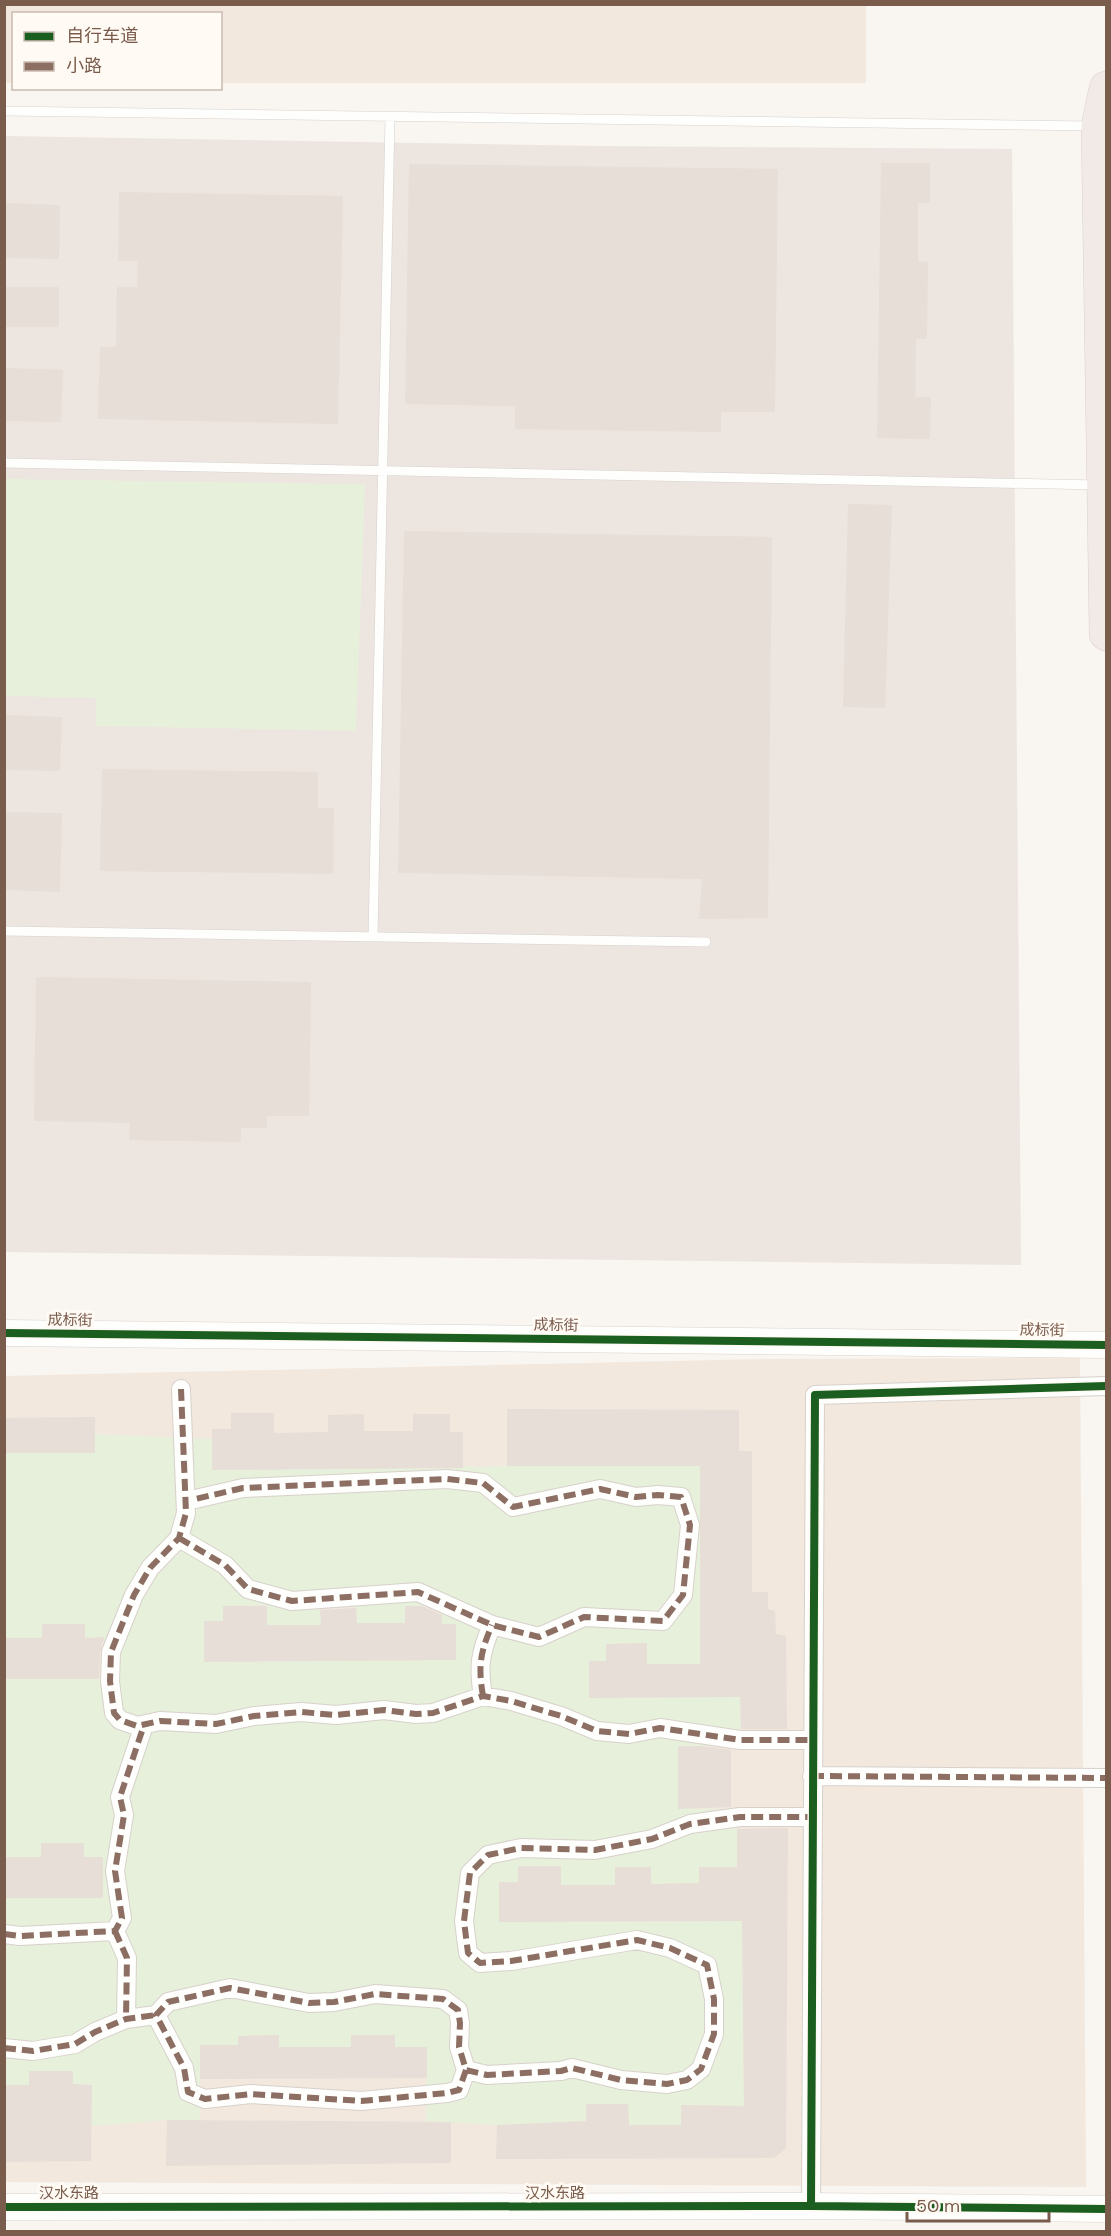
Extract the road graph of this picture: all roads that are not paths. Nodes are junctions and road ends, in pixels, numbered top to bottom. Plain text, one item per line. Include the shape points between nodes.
1 (1107, 87) edge
2 (4, 111) edge
3 (390, 117) junction
4 (1098, 126) junction
5 (4, 464) edge
6 (381, 470) junction
7 (1104, 485) junction
8 (1107, 634) edge
9 (4, 931) edge
10 (373, 936) junction
11 (706, 942) dead end
12 (4, 1333) edge
13 (1107, 1345) edge
14 (1107, 1386) edge
15 (182, 1389) dead end
16 (191, 1500) dead end
17 (179, 1538) junction
18 (492, 1625) junction
19 (483, 1696) junction
20 (144, 1725) junction
21 (812, 1740) junction
22 (812, 1776) junction
23 (1107, 1778) edge
24 (812, 1817) junction
25 (115, 1931) junction
26 (4, 1934) edge
27 (156, 2015) junction
28 (126, 2019) junction
29 (4, 2048) edge
30 (466, 2070) junction
31 (811, 2206) junction
32 (4, 2207) edge
33 (1107, 2209) edge

1 - 4 highway
2 - 3 lane
3 - 4 lane
3 - 6 lane
4 - 7 highway
5 - 6 lane
6 - 7 lane
6 - 10 lane
7 - 8 highway
9 - 10 lane
10 - 11 lane
12 - 13 street, 成标街
14 - 21 street via 815,1395
15 - 17 street via 186,1513
16 - 18 street via 243,1488 447,1479 483,1484 513,1507 600,1489 636,1497 681,1497 690,1525 683,1595 663,1621 584,1617 539,1637
17 - 18 street via 225,1566 248,1589 292,1601 418,1592
17 - 20 street via 150,1568 134,1595 111,1652 114,1713 120,1720
18 - 19 street via 482,1649 479,1676
19 - 20 street via 434,1713 301,1712 216,1724 160,1721
19 - 21 street via 561,1716 597,1731 629,1734 660,1728 740,1740
20 - 25 street via 120,1797 124,1815 115,1871 122,1918
21 - 22 street
22 - 23 street
22 - 24 street
24 - 30 street via 740,1816 690,1824 652,1839 595,1850 521,1848 488,1855 470,1873 464,1921 468,1953 480,1963 637,1940 670,1948 707,1965 714,1999 714,2034 701,2069 687,2080 667,2084 621,2080 572,2068 487,2076
24 - 31 street
25 - 26 street
25 - 28 street via 127,1958
27 - 28 street
27 - 30 street via 168,2002 230,1988 309,2003 375,1994 443,1999 458,2010 459,2047
27 - 30 street via 184,2068 188,2092 205,2099 251,2094 361,2101 447,2093 459,2090
28 - 29 street via 75,2044 33,2051
31 - 32 street, 汉水东路
31 - 33 street, 汉水东路

